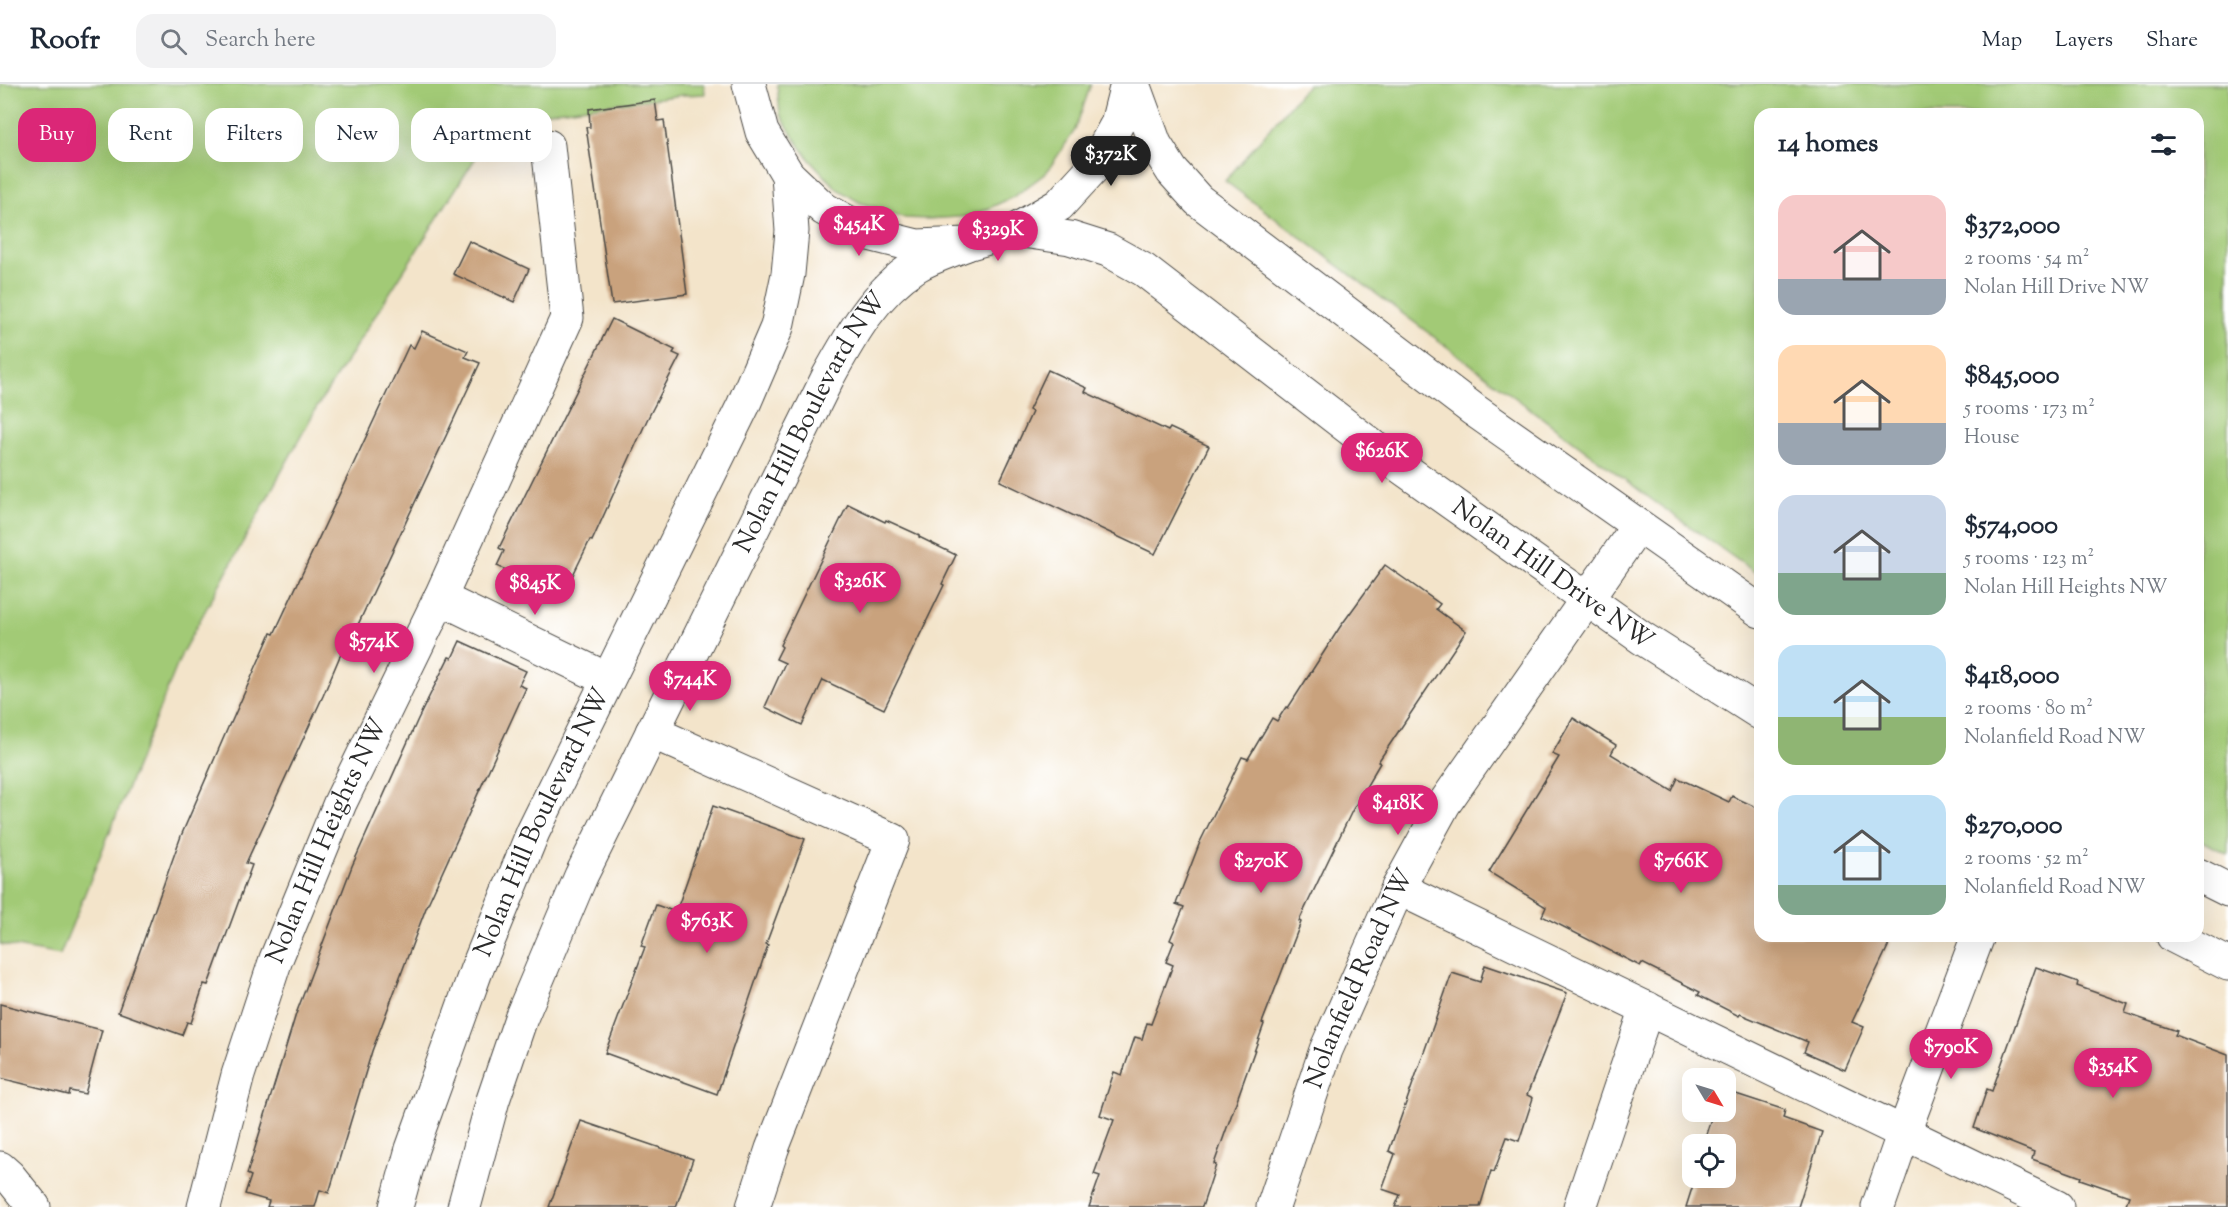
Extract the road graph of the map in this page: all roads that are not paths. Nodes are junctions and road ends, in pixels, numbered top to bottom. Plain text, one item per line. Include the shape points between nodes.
1 (749, 84) edge
2 (1127, 84) edge
3 (1132, 84) edge
4 (550, 162) edge
5 (788, 175) junction
6 (1016, 231) junction
7 (967, 244) junction
8 (1638, 526) junction
9 (440, 598) junction
10 (1586, 598) junction
11 (1754, 607) edge
12 (607, 679) junction
13 (1754, 709) edge
14 (652, 732) junction
15 (2204, 878) edge
16 (1398, 888) junction
17 (2228, 890) edge
18 (1976, 942) edge
19 (2185, 942) edge
20 (2228, 964) edge
21 (1647, 1008) junction
22 (1904, 1132) junction
23 (0, 1168) edge
24 (34, 1207) edge
25 (204, 1207) edge
26 (396, 1207) edge
27 (464, 1207) edge
28 (753, 1207) edge
29 (1274, 1207) edge
30 (1580, 1207) edge
31 (1878, 1207) edge
32 (2057, 1207) edge

1 - 5 street via 762,132
2 - 6 street via 1117,124 1093,168 1059,205
3 - 8 street via 1155,144 1198,200 1474,410
4 - 9 street, Nolan Hill Heights NW via 567,318
5 - 7 street via 824,209 869,234 917,246
5 - 12 street, Nolan Hill Boulevard NW via 792,231 777,327 743,406
6 - 7 street
6 - 10 street, Nolan Hill Drive NW via 1070,238 1108,250 1144,270 1380,452
7 - 14 street, Nolan Hill Boulevard NW via 917,266 883,293 855,330
8 - 10 street, Nolanfield Road NW
8 - 11 street
9 - 12 street
9 - 25 street, Nolan Hill Heights NW via 340,803 276,959 238,1075
10 - 13 street, Nolan Hill Drive NW
10 - 16 street, Nolanfield Road NW via 1444,804
12 - 26 street, Nolan Hill Boulevard NW via 533,832 476,971 412,1149
14 - 27 street, Nolan Hill Boulevard NW via 581,876 521,1018 493,1100
14 - 28 street via 893,840
15 - 17 street
16 - 21 street
16 - 29 street, Nolanfield Road NW via 1326,1050
18 - 22 street
19 - 20 street
21 - 22 street
21 - 30 street
22 - 31 street
22 - 32 street
23 - 24 street

